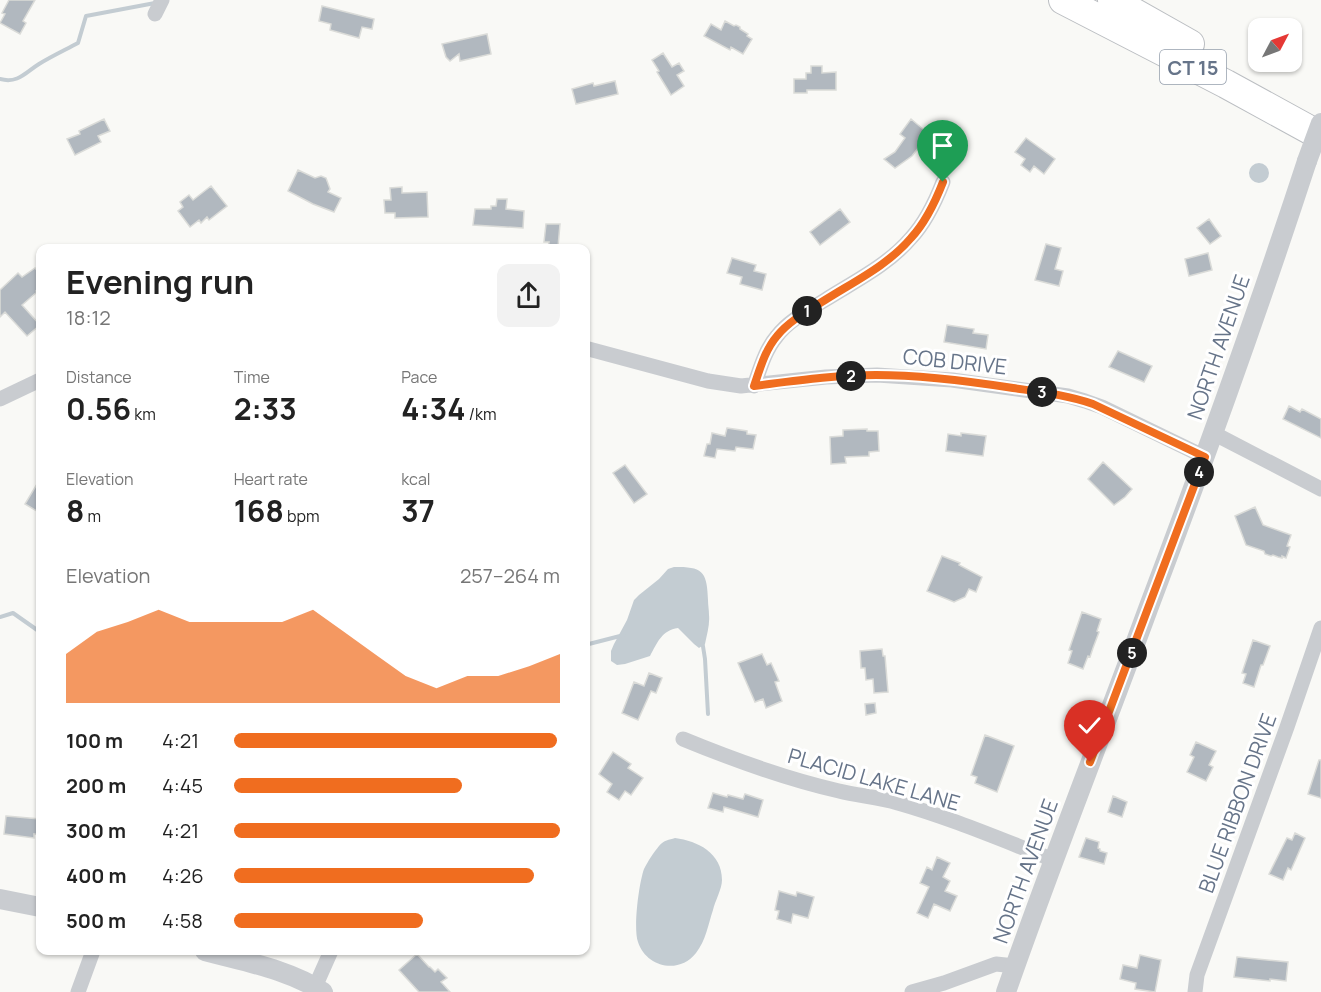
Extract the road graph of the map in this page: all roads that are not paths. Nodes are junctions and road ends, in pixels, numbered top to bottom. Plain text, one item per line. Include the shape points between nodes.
1 (1063, 0) edge
2 (1112, 0) edge
3 (1321, 116) edge
4 (1321, 123) edge
5 (1314, 148) edge
6 (943, 182) dead end
7 (590, 349) edge
8 (36, 382) edge
9 (754, 386) junction
10 (0, 399) edge
11 (1213, 433) junction
12 (1205, 457) junction
13 (1321, 489) edge
14 (1321, 628) edge
15 (683, 739) dead end
16 (1053, 860) junction
17 (0, 899) edge
18 (36, 906) edge
19 (92, 955) edge
20 (220, 955) edge
21 (330, 955) edge
22 (1015, 966) junction
23 (319, 990) edge
24 (78, 992) edge
25 (912, 992) edge
26 (1006, 992) edge
27 (1195, 992) edge

1 - 5 highway, CT 15 via 1216,79
2 - 3 highway, CT 15
4 - 5 street, NORTH AVENUE, bridge
5 - 11 street, NORTH AVENUE
6 - 9 street via 913,236 900,250 777,335 766,352
7 - 9 street, COB DRIVE via 714,382
8 - 10 street
9 - 12 street, COB DRIVE via 877,375 1044,392 1093,404
11 - 12 street, NORTH AVENUE
11 - 13 street
12 - 16 street, NORTH AVENUE
14 - 27 street, BLUE RIBBON DRIVE via 1197,975
15 - 16 street, PLACID LAKE LANE via 800,781 908,806
16 - 22 street, NORTH AVENUE
17 - 18 street
19 - 24 street
20 - 23 street via 275,970
21 - 23 street
22 - 25 street via 996,964
22 - 26 street, NORTH AVENUE

